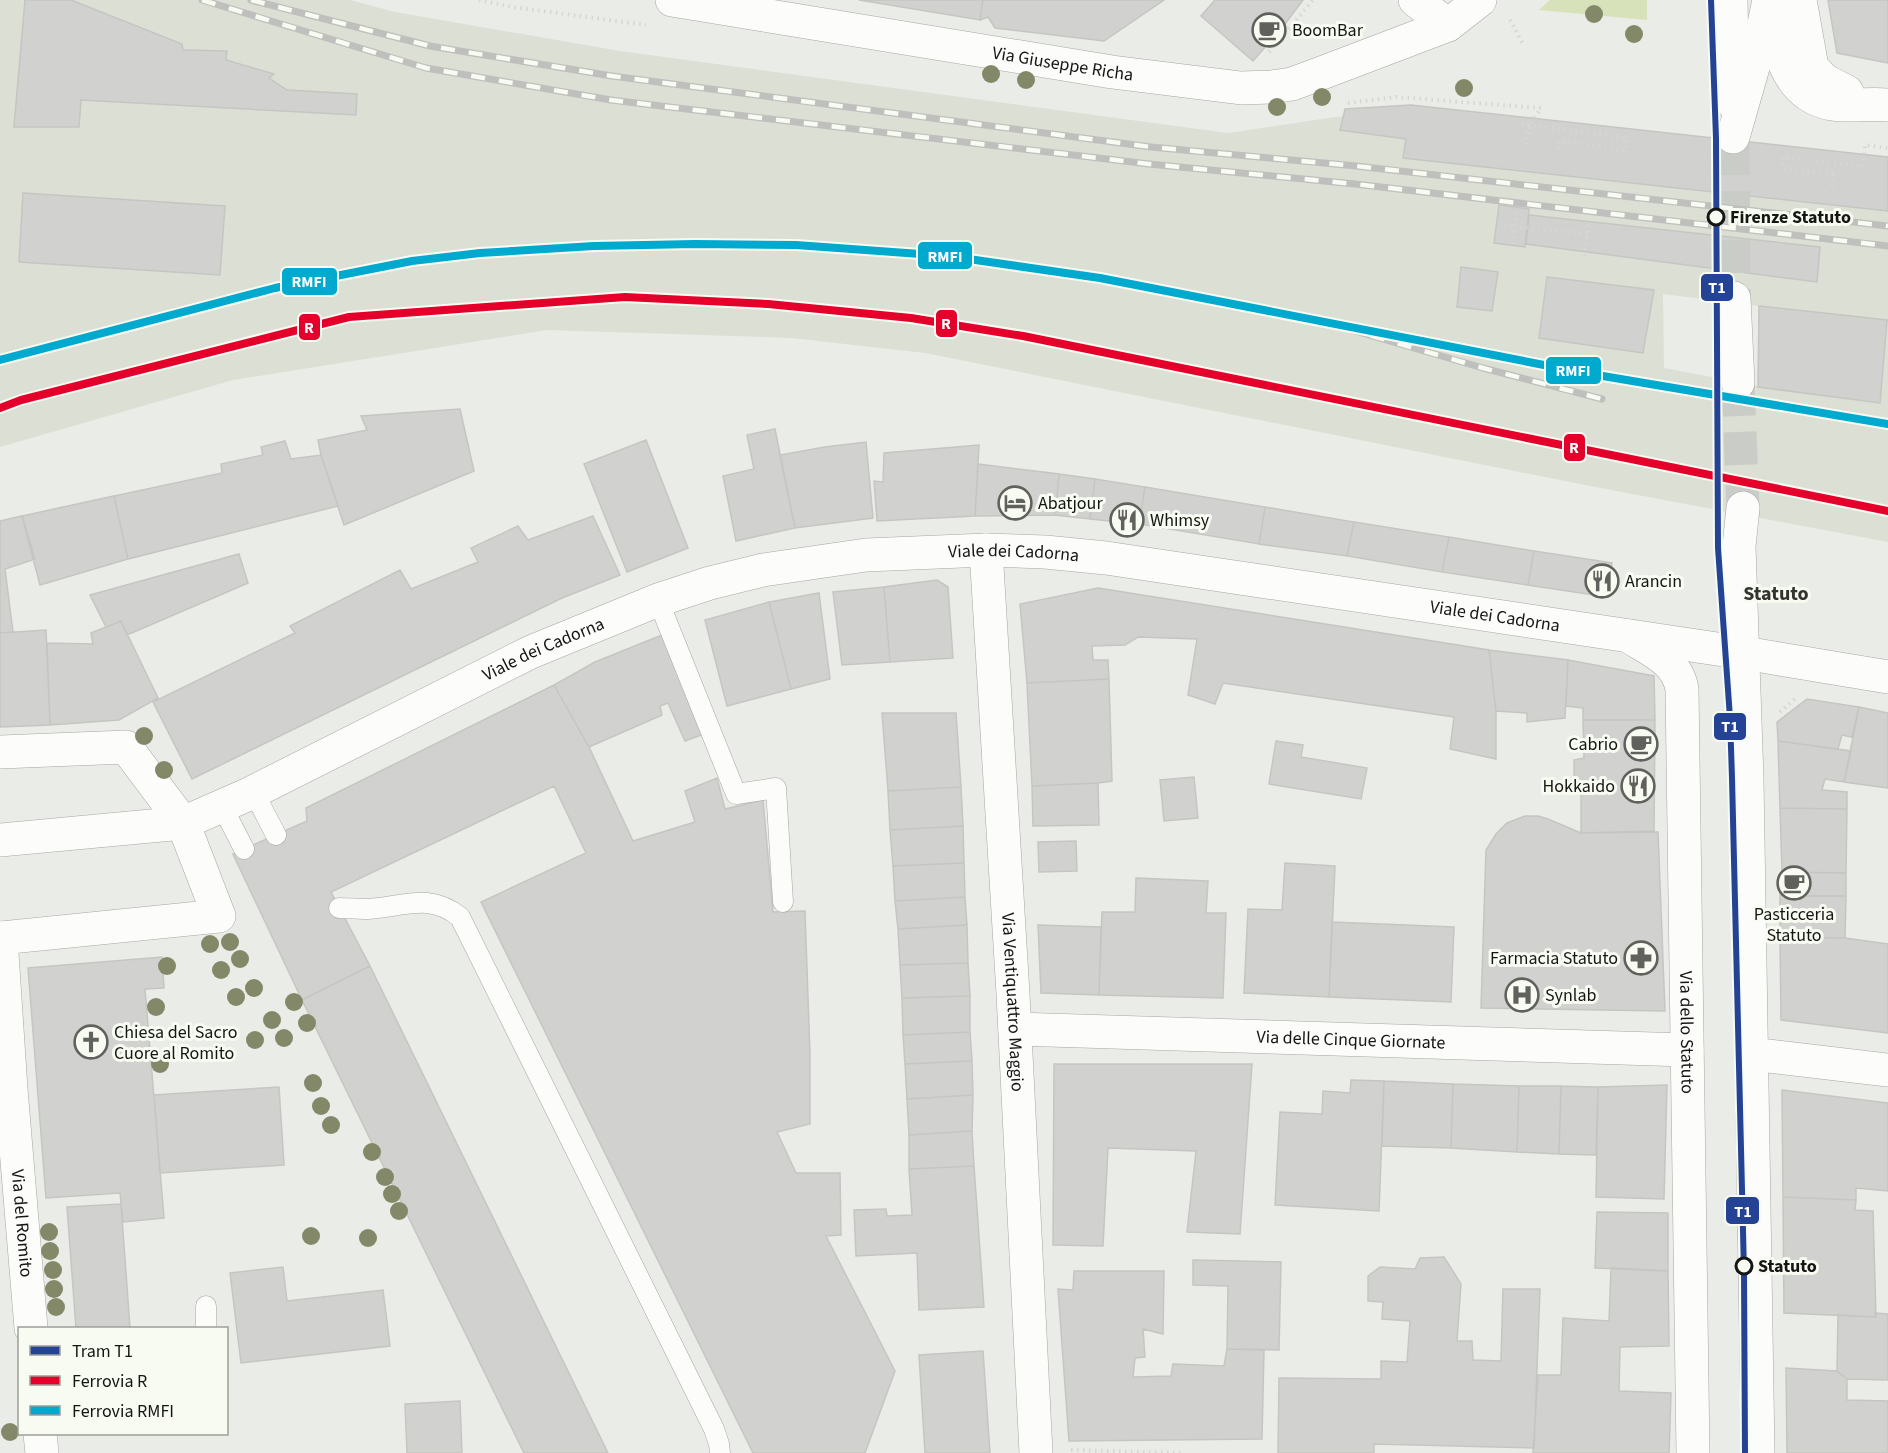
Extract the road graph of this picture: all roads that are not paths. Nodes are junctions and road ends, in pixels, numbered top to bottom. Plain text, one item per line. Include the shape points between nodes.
1 (672, 0) edge
2 (1415, 0) edge
3 (1731, 0) edge
4 (1770, 0) edge
5 (1800, 0) edge
6 (1493, 6) edge
7 (1448, 25) junction
8 (1879, 104) edge
9 (1734, 298) tunnel mouth
10 (1738, 383) tunnel mouth
11 (1743, 508) tunnel mouth
12 (986, 550) junction
13 (658, 600) junction
14 (1628, 636) junction
15 (1744, 653) junction
16 (1888, 677) edge
17 (0, 752) edge
18 (241, 797) junction
19 (183, 823) junction
20 (276, 835) dead end
21 (0, 840) edge
22 (244, 849) dead end
23 (783, 902) dead end
24 (339, 908) dead end
25 (0, 938) edge
26 (1015, 1029) junction
27 (1687, 1050) junction
28 (1751, 1054) junction
29 (1888, 1070) edge
30 (206, 1306) dead end
31 (31, 1327) edge
32 (206, 1327) edge
33 (40, 1435) edge
34 (42, 1453) edge
35 (720, 1453) edge
36 (1036, 1453) edge
37 (1693, 1453) edge
38 (1758, 1453) edge

1 - 7 street, Via Giuseppe Richa via 1112,72 1241,88 1292,84
2 - 7 street
3 - 4 street via 1733,140
4 - 8 street via 1783,63 1795,81 1831,104
5 - 8 street via 1812,67 1824,80
6 - 7 street, Via Giuseppe Richa
9 - 10 street
11 - 15 street via 1739,546
12 - 13 street, Viale dei Cadorna via 866,555 763,570
12 - 14 street, Viale dei Cadorna via 1107,558
12 - 26 street, Via Ventiquattro Maggio
13 - 18 street, Viale dei Cadorna via 531,652
13 - 23 lane via 736,794 776,789
14 - 15 street, Viale dei Cadorna
14 - 27 street, Via dello Statuto via 1672,665 1682,688
15 - 16 street, Viale dei Cadorna
15 - 28 street
17 - 19 street via 126,747
18 - 19 street, Viale dei Cadorna
18 - 20 lane
18 - 22 lane
19 - 21 street, Viale dei Cadorna
19 - 25 street via 219,916
24 - 35 lane via 430,902 447,907 460,917 714,1429
25 - 31 street, Via del Romito
26 - 27 street, Via delle Cinque Giornate
26 - 36 street, Via Ventiquattro Maggio
27 - 37 street, Via dello Statuto
28 - 29 street
28 - 38 street
30 - 32 lane
33 - 34 street

